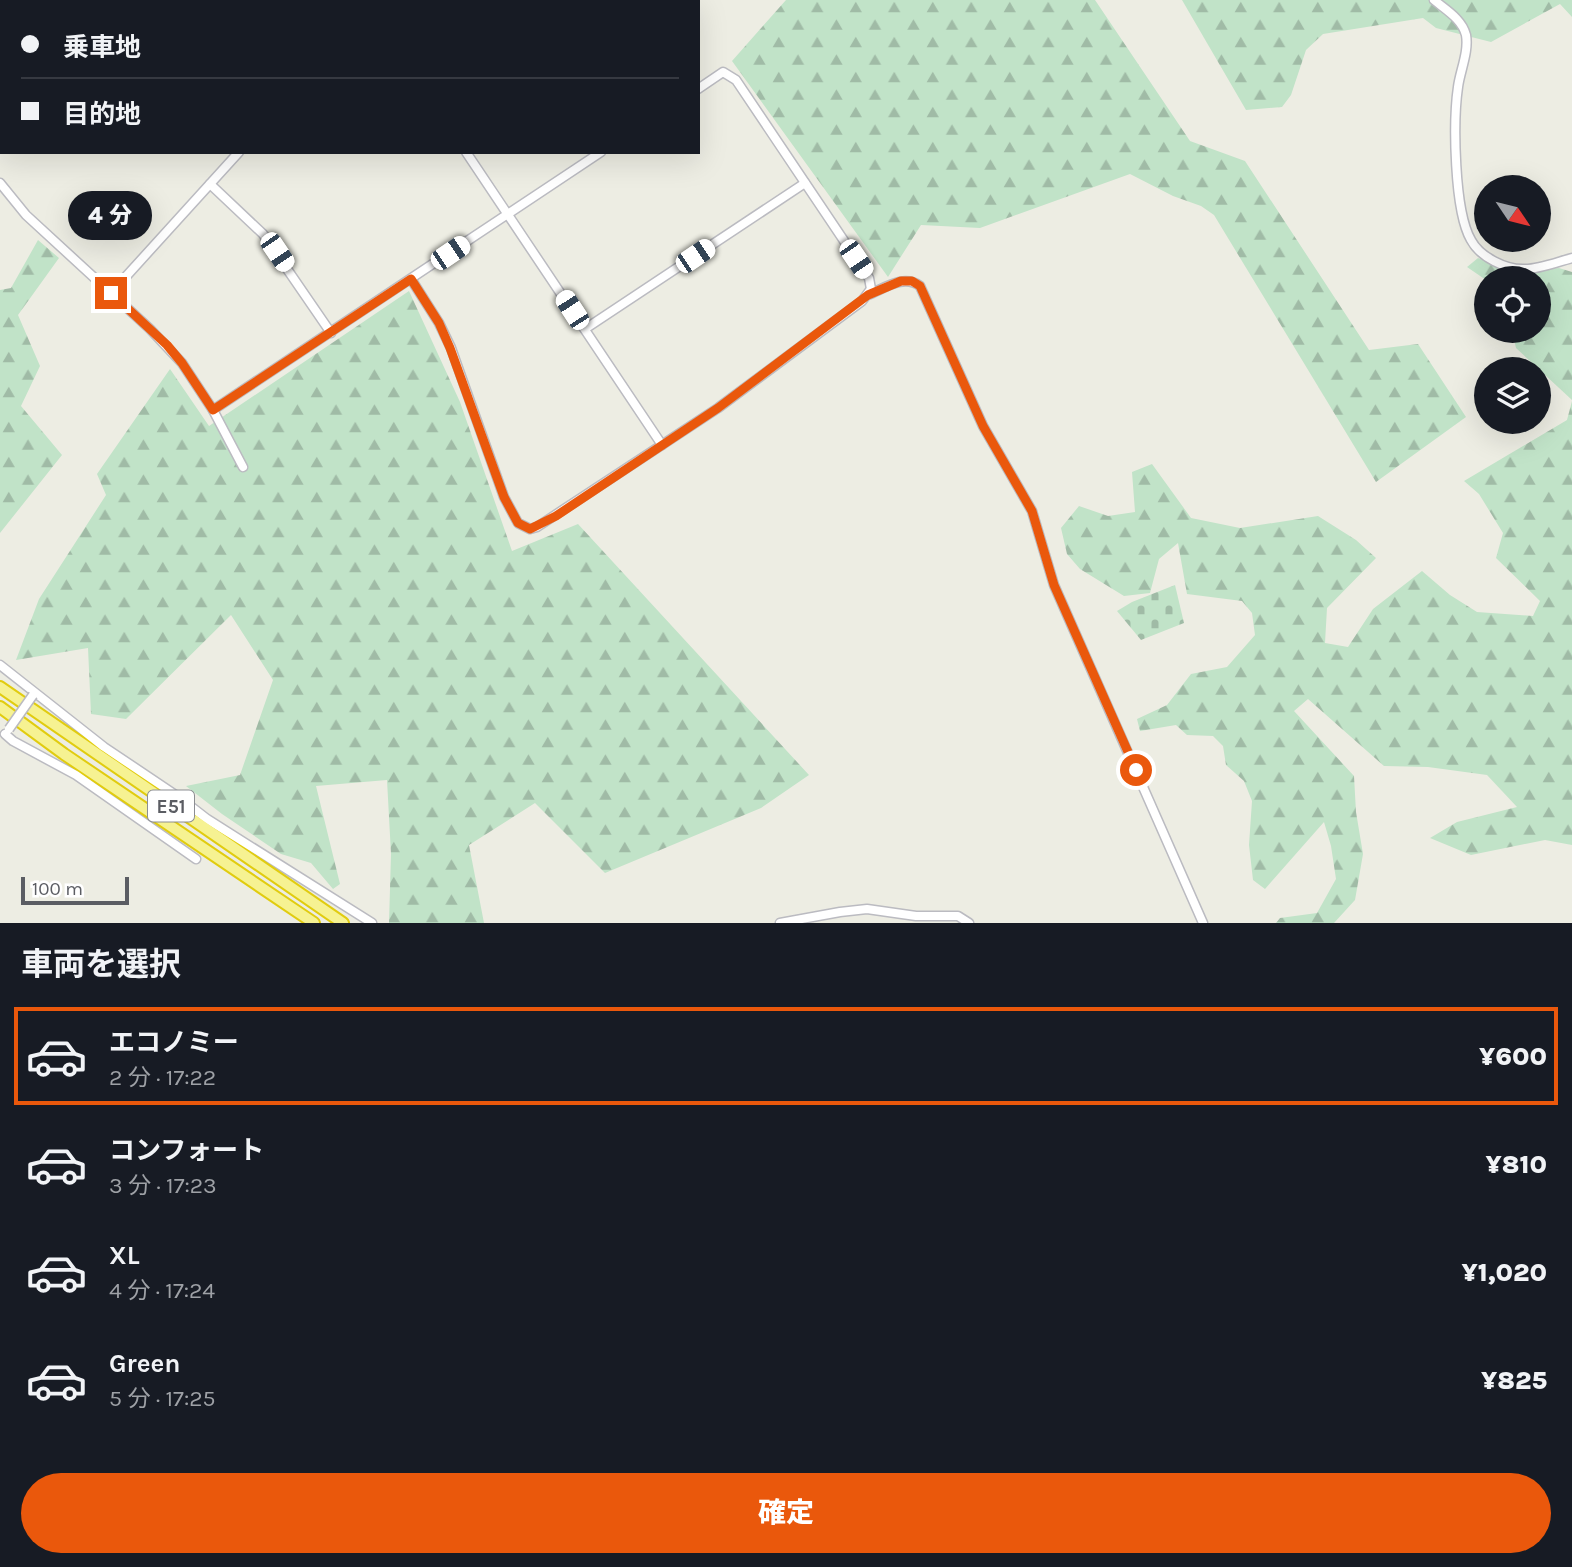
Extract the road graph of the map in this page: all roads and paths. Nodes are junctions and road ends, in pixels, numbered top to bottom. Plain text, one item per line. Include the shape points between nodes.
1 (1434, 0) edge
2 (700, 88) edge
3 (237, 154) edge
4 (467, 154) edge
5 (598, 154) edge
6 (0, 183) edge
7 (805, 183) junction
8 (210, 184) junction
9 (508, 214) junction
10 (1572, 258) edge
11 (411, 279) junction
12 (111, 293) junction
13 (868, 295) junction
14 (585, 329) junction
15 (331, 333) junction
16 (213, 410) junction
17 (662, 445) junction
18 (243, 467) dead end
19 (0, 665) edge
20 (0, 687) edge
21 (34, 693) junction
22 (0, 707) edge
23 (4, 734) edge
24 (197, 859) dead end
25 (314, 923) edge
26 (343, 923) edge
27 (372, 923) edge
28 (780, 923) edge
29 (969, 923) edge
30 (1203, 923) edge

1 - 10 street via 1456,18 1465,33 1455,124 1457,177 1469,238 1494,261 1511,268
2 - 7 street via 723,72 736,80
3 - 8 street
4 - 9 street
5 - 9 street
6 - 12 street via 26,215
7 - 13 street via 869,278
7 - 14 street
8 - 12 street
8 - 15 street via 263,234
9 - 11 street
9 - 14 street
11 - 15 street
11 - 17 street via 445,335 504,497 523,527 537,527
12 - 16 street via 167,345
13 - 17 street
13 - 30 street via 901,281 920,286 983,426 1032,511 1054,585
14 - 17 street
15 - 16 street
16 - 18 street
19 - 21 street
20 - 26 highway, E51
21 - 23 street, bridge
21 - 27 street via 207,819
22 - 25 highway, E51
23 - 24 street via 76,775
28 - 29 street via 867,909 958,916

